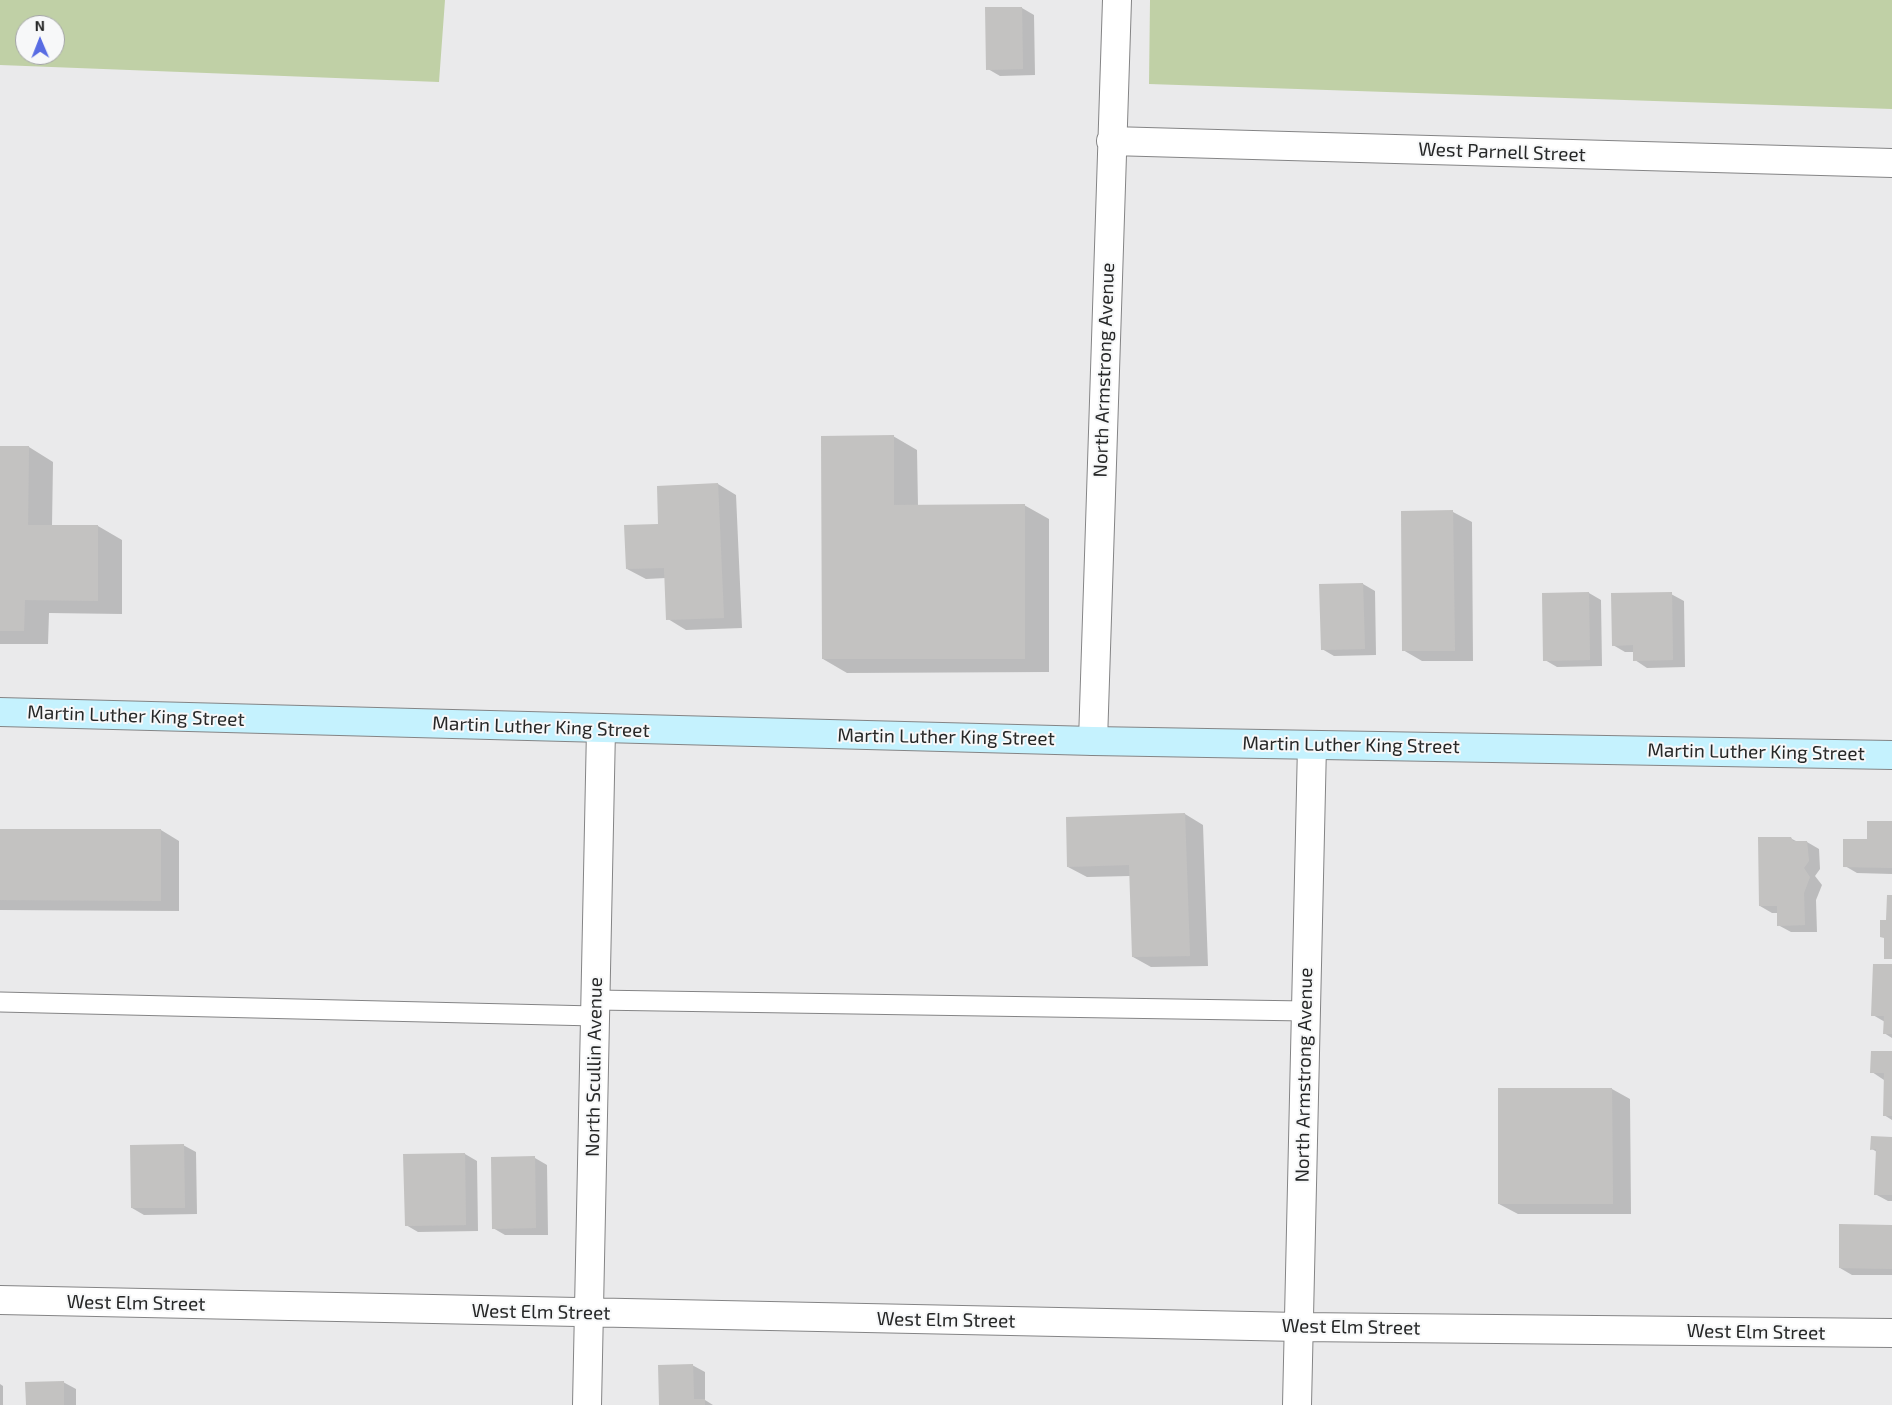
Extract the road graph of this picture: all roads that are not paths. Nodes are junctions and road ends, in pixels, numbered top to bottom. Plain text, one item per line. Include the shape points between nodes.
1 (1117, 0) edge
2 (1112, 141) junction
3 (1892, 163) edge
4 (0, 712) edge
5 (601, 729) junction
6 (1093, 741) junction
7 (1312, 745) junction
8 (1892, 754) edge
9 (0, 1002) edge
10 (595, 1008) junction
11 (1306, 1011) junction
12 (0, 1300) edge
13 (588, 1313) junction
14 (1299, 1327) junction
15 (1892, 1333) edge
16 (586, 1405) edge
17 (1297, 1405) edge

1 - 2 street, North Armstrong Avenue
2 - 3 street, West Parnell Street
2 - 6 street, North Armstrong Avenue
4 - 5 street, Martin Luther King Street
5 - 6 street, Martin Luther King Street
5 - 10 street, North Scullin Avenue
6 - 7 street, Martin Luther King Street
7 - 8 street, Martin Luther King Street
7 - 11 street, North Armstrong Avenue
9 - 10 lane
10 - 11 lane
10 - 13 street, North Scullin Avenue
11 - 14 street, North Armstrong Avenue
12 - 13 street, West Elm Street
13 - 14 street, West Elm Street
13 - 16 street, North Scullin Avenue
14 - 15 street, West Elm Street
14 - 17 street, North Armstrong Avenue

